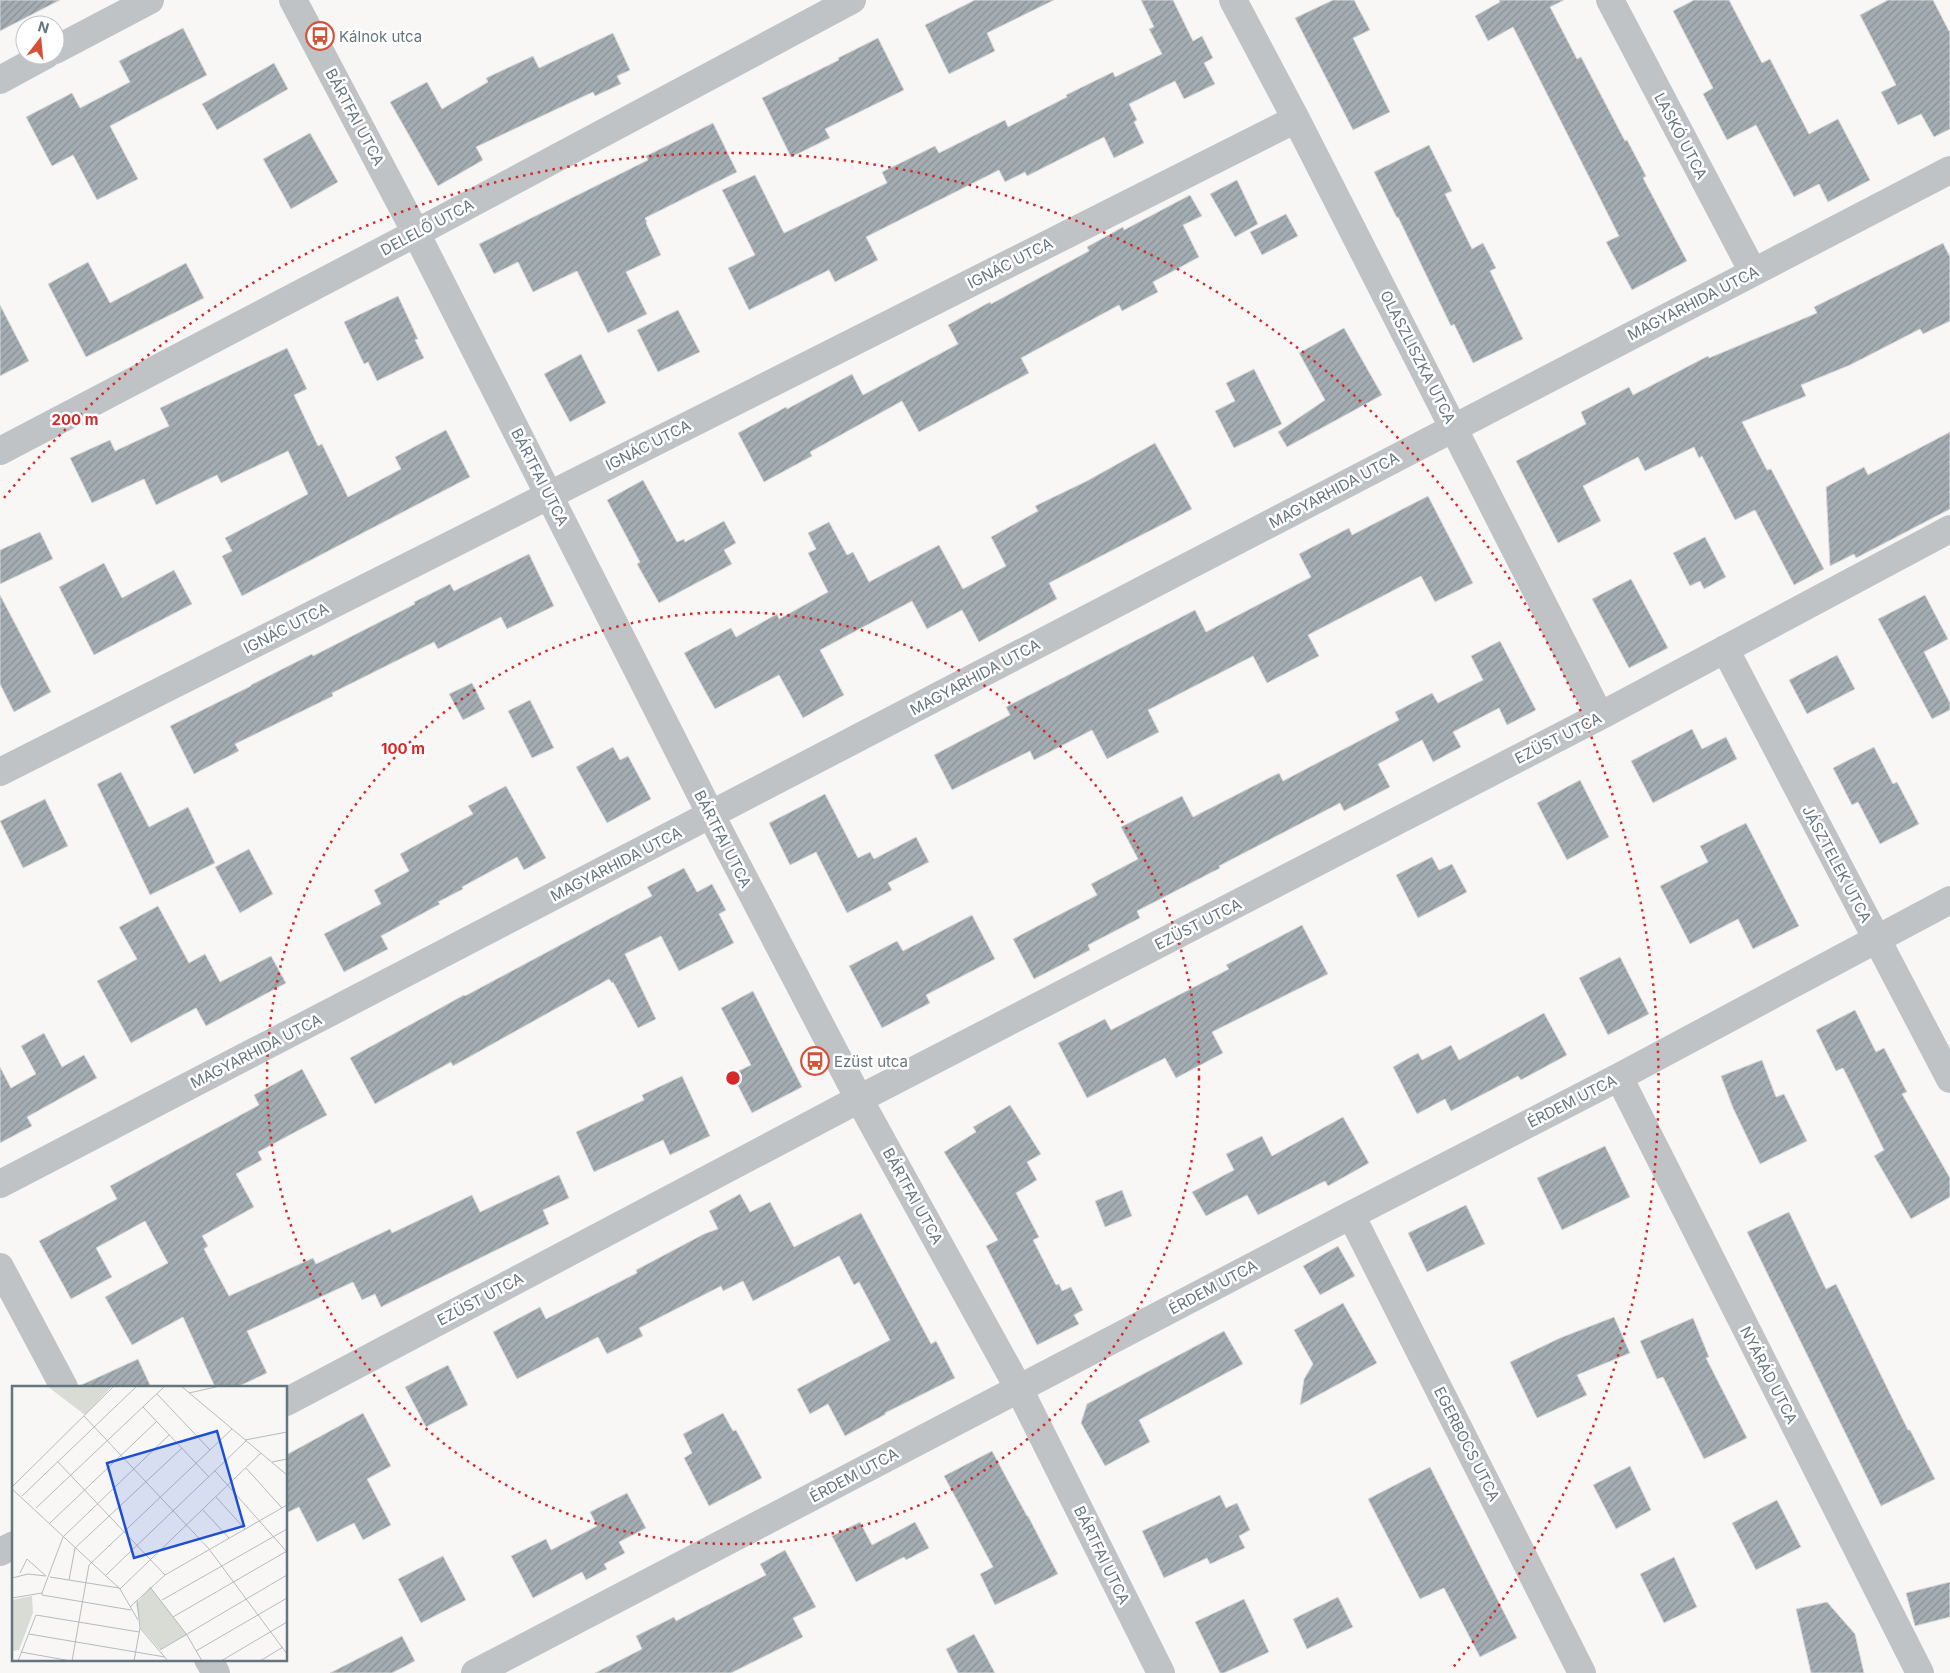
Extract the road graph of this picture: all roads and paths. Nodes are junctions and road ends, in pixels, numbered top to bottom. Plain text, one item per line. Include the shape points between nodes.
1 (150, 0) edge
2 (293, 0) edge
3 (852, 0) edge
4 (1233, 0) edge
5 (1610, 0) edge
6 (65, 45) edge
7 (28, 65) edge
8 (0, 80) edge
9 (1296, 119) junction
10 (1950, 170) edge
11 (416, 233) junction
12 (1753, 272) junction
13 (1454, 427) junction
14 (0, 451) edge
15 (549, 495) junction
16 (1950, 528) edge
17 (1725, 649) junction
18 (1600, 716) junction
19 (0, 772) edge
20 (710, 815) junction
21 (1950, 900) edge
22 (1877, 940) junction
23 (1620, 1077) junction
24 (1950, 1079) edge
25 (859, 1099) junction
26 (0, 1184) edge
27 (1351, 1215) junction
28 (0, 1267) edge
29 (63, 1386) edge
30 (1019, 1389) junction
31 (288, 1401) edge
32 (12, 1545) edge
33 (0, 1552) edge
34 (209, 1660) edge
35 (216, 1673) edge
36 (475, 1673) edge
37 (1161, 1673) edge
38 (1582, 1673) edge
39 (1920, 1673) edge

1 - 6 street
2 - 11 street, BÁRTFAI UTCA
3 - 11 street, DELELŐ UTCA
4 - 9 street, OLASZLISZKA UTCA
5 - 12 street, LASKÓ UTCA
7 - 8 street
9 - 13 street, OLASZLISZKA UTCA
9 - 15 street, IGNÁC UTCA
10 - 12 street, MAGYARHIDA UTCA
11 - 14 street, DELELŐ UTCA
11 - 15 street, BÁRTFAI UTCA
12 - 13 street, MAGYARHIDA UTCA
13 - 18 street, OLASZLISZKA UTCA
13 - 20 street, MAGYARHIDA UTCA
15 - 19 street, IGNÁC UTCA
15 - 20 street, BÁRTFAI UTCA
16 - 17 street, EZÜST UTCA
17 - 18 street, EZÜST UTCA
17 - 22 street, JÁSZTELEK UTCA
18 - 25 street, EZÜST UTCA
20 - 25 street, BÁRTFAI UTCA
20 - 26 street, MAGYARHIDA UTCA
21 - 22 street, ÉRDEM UTCA
22 - 23 street, ÉRDEM UTCA
22 - 24 street, JÁSZTELEK UTCA
23 - 27 street, ÉRDEM UTCA
23 - 39 street, NYÁRÁD UTCA
25 - 30 street, BÁRTFAI UTCA
25 - 31 street, EZÜST UTCA
27 - 30 street, ÉRDEM UTCA
27 - 38 street, EGERBOCS UTCA
28 - 29 street
30 - 36 street, ÉRDEM UTCA
30 - 37 street, BÁRTFAI UTCA
32 - 33 street
34 - 35 street

